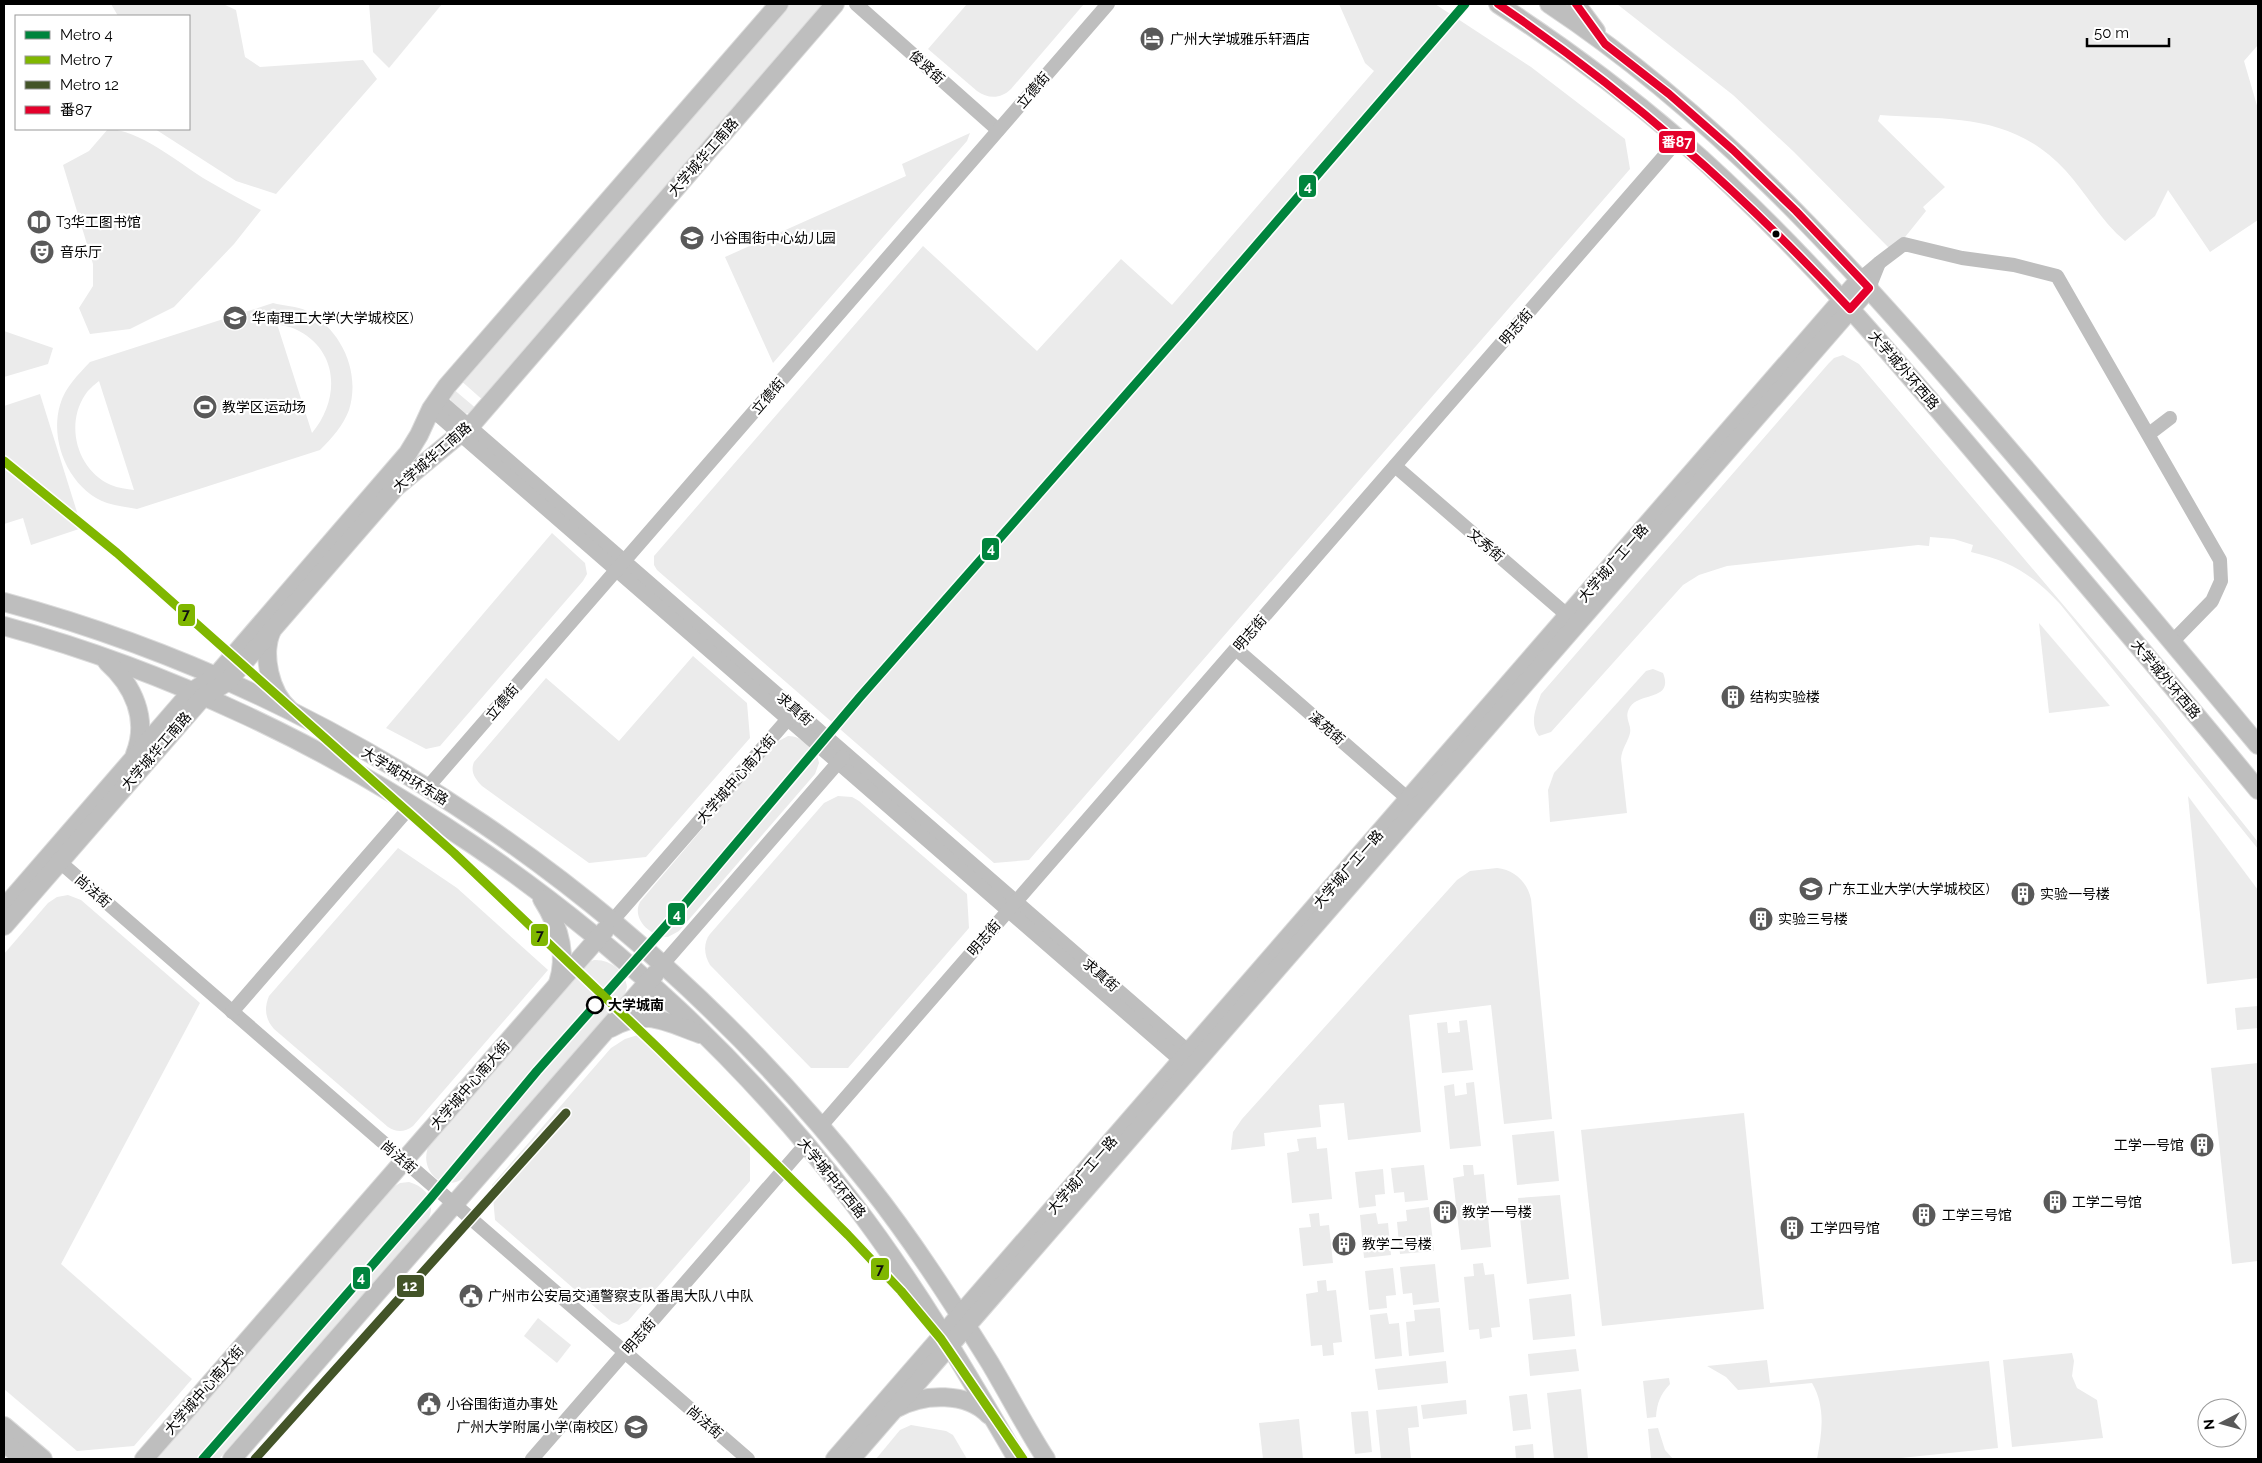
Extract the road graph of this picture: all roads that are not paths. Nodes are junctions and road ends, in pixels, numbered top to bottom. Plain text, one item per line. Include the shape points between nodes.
1 (779, 4) edge
2 (835, 4) edge
3 (856, 4) edge
4 (1108, 4) edge
5 (1498, 4) edge
6 (1549, 4) edge
7 (1576, 4) edge
8 (1605, 44) junction
9 (998, 130) junction
10 (1679, 139) junction
11 (1814, 230) junction
12 (1794, 249) junction
13 (1865, 283) junction
14 (1846, 305) junction
15 (434, 404) junction
16 (2170, 418) dead end
17 (465, 430) junction
18 (2149, 434) junction
19 (1395, 466) junction
20 (621, 566) junction
21 (4, 602) edge
22 (1572, 620) junction
23 (4, 626) edge
24 (273, 628) junction
25 (2172, 642) junction
26 (1236, 649) junction
27 (102, 658) junction
28 (221, 680) junction
29 (197, 695) junction
30 (294, 714) junction
31 (792, 715) junction
32 (2258, 744) edge
33 (134, 758) junction
34 (842, 758) junction
35 (427, 788) junction
36 (2258, 790) edge
37 (1413, 803) junction
38 (411, 806) junction
39 (55, 858) junction
40 (538, 892) junction
41 (1012, 906) junction
42 (4, 908) edge
43 (613, 920) junction
44 (4, 926) edge
45 (598, 938) junction
46 (663, 964) junction
47 (648, 981) junction
48 (557, 985) junction
49 (232, 1012) junction
50 (602, 1034) junction
51 (707, 1037) junction
52 (1190, 1060) junction
53 (821, 1126) junction
54 (806, 1144) junction
55 (404, 1161) junction
56 (454, 1204) junction
57 (963, 1321) junction
58 (947, 1339) junction
59 (625, 1352) junction
60 (894, 1410) junction
61 (995, 1421) junction
62 (4, 1426) edge
63 (4, 1443) edge
64 (24, 1459) edge
65 (43, 1459) edge
66 (144, 1459) edge
67 (232, 1459) edge
68 (532, 1459) edge
69 (748, 1459) edge
70 (835, 1459) edge
71 (851, 1459) edge
72 (1017, 1459) edge
73 (1046, 1459) edge

1 - 15 main road, 大学城华工南路
2 - 17 main road, 大学城华工南路
3 - 9 street, 俊贤街
4 - 9 street, 立德街
5 - 10 main road, 大学城外环西路 via 1595,71
6 - 8 main road, 大学城外环西路
7 - 8 main road
8 - 11 main road, 大学城外环西路 via 1707,127
9 - 20 street, 立德街
10 - 12 main road, 大学城外环西路
10 - 19 street, 明志街
11 - 12 main road via 1818,239 1815,248 1802,253
11 - 13 main road, 大学城外环西路
12 - 14 main road, 大学城外环西路
13 - 14 main road, 大学城广工一路
13 - 18 street via 1879,263 1904,244 1962,258 2014,264 2057,276
13 - 25 main road, 大学城外环西路
14 - 22 main road, 大学城广工一路
14 - 36 main road, 大学城外环西路
15 - 17 street, 求真街
15 - 28 main road, 大学城华工南路 via 408,453
16 - 18 street
17 - 20 street, 求真街
17 - 24 main road, 大学城华工南路 via 396,487
18 - 25 street via 2220,560 2221,581 2212,602
19 - 22 street, 文秀街
19 - 26 street, 明志街
20 - 31 street, 求真街
20 - 35 street, 立德街
21 - 28 main road, 大学城中环东路 via 123,640
22 - 37 main road, 大学城广工一路
23 - 27 main road, 大学城中环东路
24 - 28 main road, 大学城华工南路
24 - 30 main road via 267,645 271,679 281,700
25 - 32 main road, 大学城外环西路
26 - 37 street, 溪苑街
26 - 41 street, 明志街
27 - 29 main road, 大学城中环东路
27 - 33 main road via 125,682 137,703 140,737
28 - 29 main road, 大学城华工南路
28 - 30 main road, 大学城中环东路
29 - 33 main road, 大学城华工南路
29 - 38 main road, 大学城中环东路 via 312,749
29 - 39 main road, 大学城华工南路
30 - 35 main road, 大学城中环东路
31 - 34 street, 求真街
31 - 43 street, 大学城中心南大街
33 - 39 main road, 大学城华工南路
34 - 41 street, 求真街
34 - 46 street
35 - 43 main road, 大学城中环东路 via 538,863
37 - 52 main road, 大学城广工一路
38 - 40 main road, 大学城中环东路
38 - 49 street
39 - 42 main road, 大学城华工南路
39 - 44 main road, 大学城华工南路
39 - 49 street, 尚法街
40 - 45 main road, 大学城中环东路
40 - 48 main road via 560,940 563,959
41 - 52 street, 求真街
41 - 53 street, 明志街
43 - 45 main road, 大学城中心南大街
43 - 46 main road, 大学城中环东路
45 - 47 main road, 大学城中环西路
45 - 48 main road, 大学城中心南大街
46 - 47 main road
46 - 53 main road, 大学城中环西路 via 742,1038
47 - 50 main road
47 - 51 main road, 大学城中环西路
48 - 55 main road, 大学城中心南大街
49 - 55 street, 尚法街
50 - 51 main road via 624,1021 646,1017
50 - 56 main road
51 - 54 main road, 大学城中环西路
52 - 57 main road, 大学城广工一路
53 - 57 main road, 大学城中环西路 via 870,1186
54 - 58 main road, 大学城中环西路 via 896,1261
54 - 59 street, 明志街
55 - 56 street, 尚法街
55 - 66 main road, 大学城中心南大街
56 - 59 street, 尚法街
56 - 67 main road
57 - 58 main road, 大学城广工一路
57 - 73 main road, 大学城中环西路
58 - 60 main road, 大学城广工一路
58 - 61 main road, 大学城中环西路
58 - 70 main road, 大学城广工一路
59 - 68 street, 明志街
59 - 69 street, 尚法街
60 - 61 main road via 916,1400 951,1398 977,1405
60 - 71 main road, 大学城广工一路
61 - 72 main road, 大学城中环西路
62 - 65 main road
63 - 64 main road

